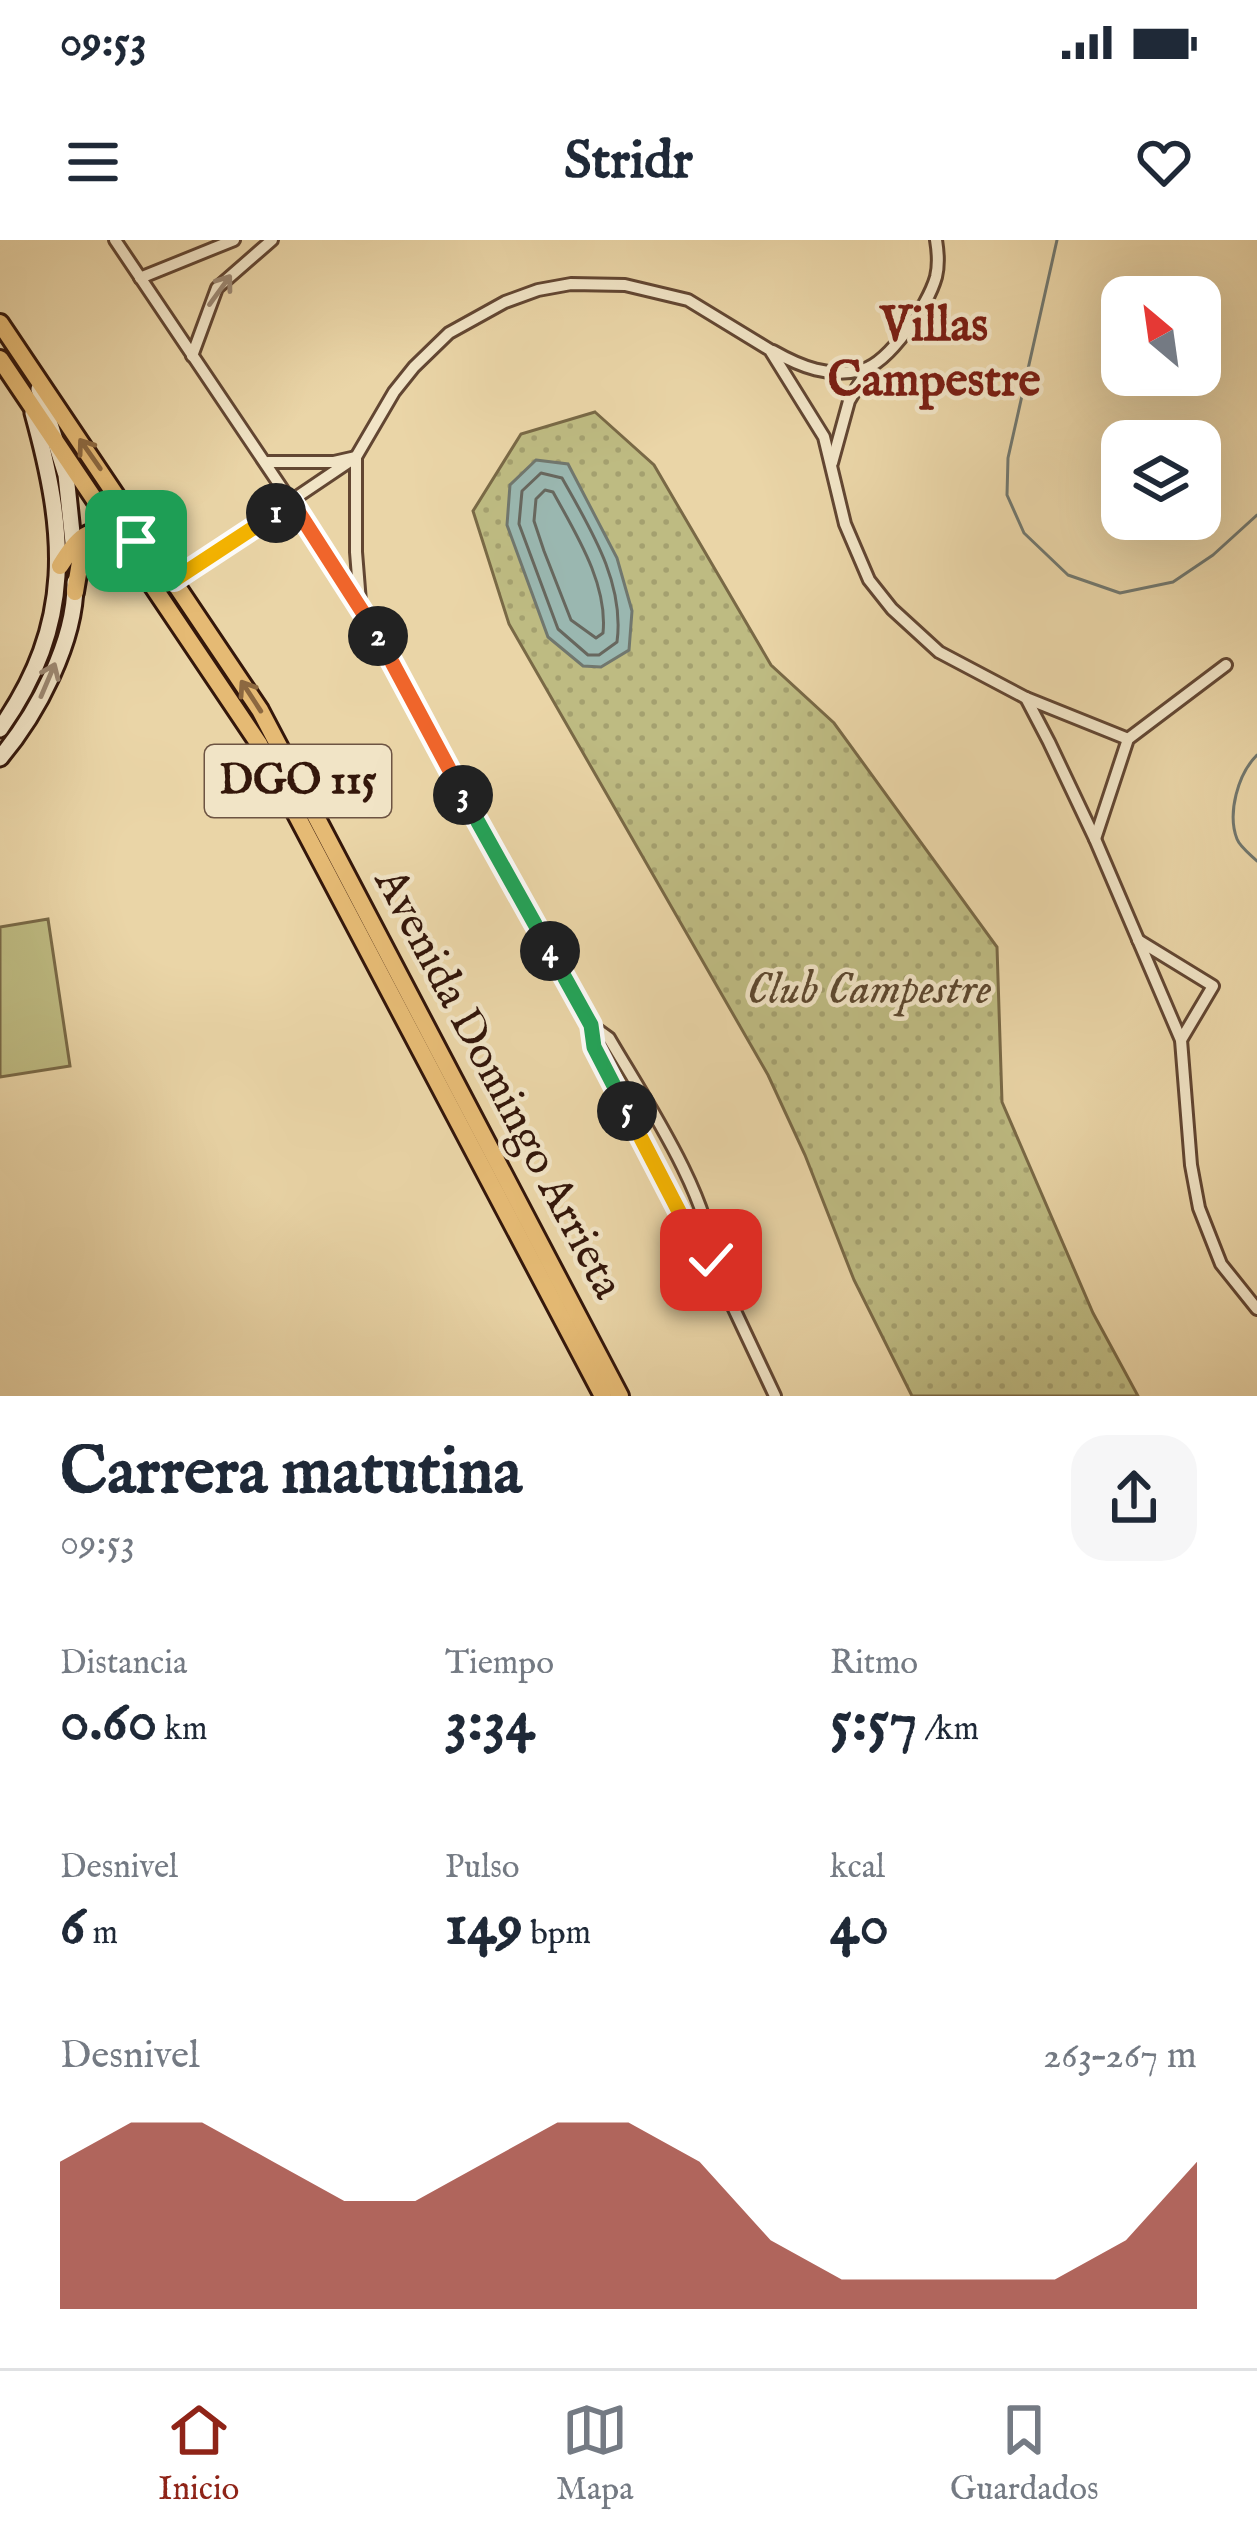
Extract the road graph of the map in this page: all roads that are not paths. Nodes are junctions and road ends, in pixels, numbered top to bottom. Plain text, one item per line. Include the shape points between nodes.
1 (115, 240) edge
2 (234, 240) edge
3 (272, 240) edge
4 (936, 240) edge
5 (140, 278) junction
6 (0, 323) edge
7 (770, 350) junction
8 (192, 356) junction
9 (0, 359) edge
10 (32, 369) junction
11 (868, 369) junction
12 (31, 404) junction
13 (58, 446) junction
14 (356, 457) junction
15 (268, 462) junction
16 (831, 466) junction
17 (292, 502) junction
18 (117, 533) junction
19 (74, 543) junction
20 (156, 551) junction
21 (137, 561) junction
22 (60, 566) junction
23 (174, 580) junction
24 (75, 592) junction
25 (158, 593) junction
26 (361, 605) junction
27 (1226, 665) dead end
28 (1026, 698) junction
29 (0, 729) edge
30 (1127, 739) junction
31 (0, 758) edge
32 (1095, 839) junction
33 (1138, 940) junction
34 (392, 980) junction
35 (591, 1025) junction
36 (1181, 1040) junction
37 (711, 1260) junction
38 (1257, 1309) edge
39 (587, 1345) junction
40 (603, 1396) edge
41 (620, 1396) edge
42 (775, 1396) edge

1 - 5 street
2 - 5 street
8 -> 3 street via 217,288
4 - 11 street via 937,274 918,316
5 - 8 street
6 - 10 main road, Avenida Domingo Arrieta / DGO 115
7 - 11 street via 826,373
7 - 14 street via 660,292 598,283 538,290 475,315 433,347 394,392
7 - 16 street via 824,437
8 - 15 street
9 - 12 main road, Avenida Domingo Arrieta / DGO 115
10 - 13 main road
20 -> 10 main road, Avenida Domingo Arrieta / DGO 115
11 - 16 street via 849,401
12 - 13 main road, Avenida Domingo Arrieta / DGO 115
12 - 22 main road via 53,484
13 - 18 main road, Avenida Domingo Arrieta / DGO 115
13 - 19 main road
14 - 15 street
14 - 17 street
14 - 26 street
15 - 17 street
16 - 28 street via 854,552 892,609 938,652
17 - 23 street
17 - 26 street
18 - 19 main road via 95,530
18 - 20 main road
18 - 21 main road, Avenida Domingo Arrieta / DGO 115
19 - 22 main road
19 - 24 main road
20 - 23 main road, Avenida Domingo Arrieta / DGO 115
21 - 24 main road via 110,544 89,548
21 - 25 main road, Avenida Domingo Arrieta / DGO 115
22 - 29 main road via 40,658
23 - 25 main road
34 -> 23 main road, Avenida Domingo Arrieta / DGO 115 via 260,710
31 -> 24 main road via 50,680
25 - 34 main road, Avenida Domingo Arrieta / DGO 115 via 259,744
26 - 35 street
27 - 30 street
28 - 30 street
28 - 32 street
30 - 32 street
32 - 33 street
33 - 36 street
33 - 36 street via 1213,986
34 - 39 main road, Avenida Domingo Arrieta / DGO 115
35 - 37 street via 594,1047
35 - 37 street via 609,1038 675,1154 712,1243
36 - 38 street via 1199,1208 1222,1264
37 - 42 street
39 - 40 main road, Avenida Domingo Arrieta / DGO 115
39 - 41 main road, Avenida Domingo Arrieta / DGO 115

